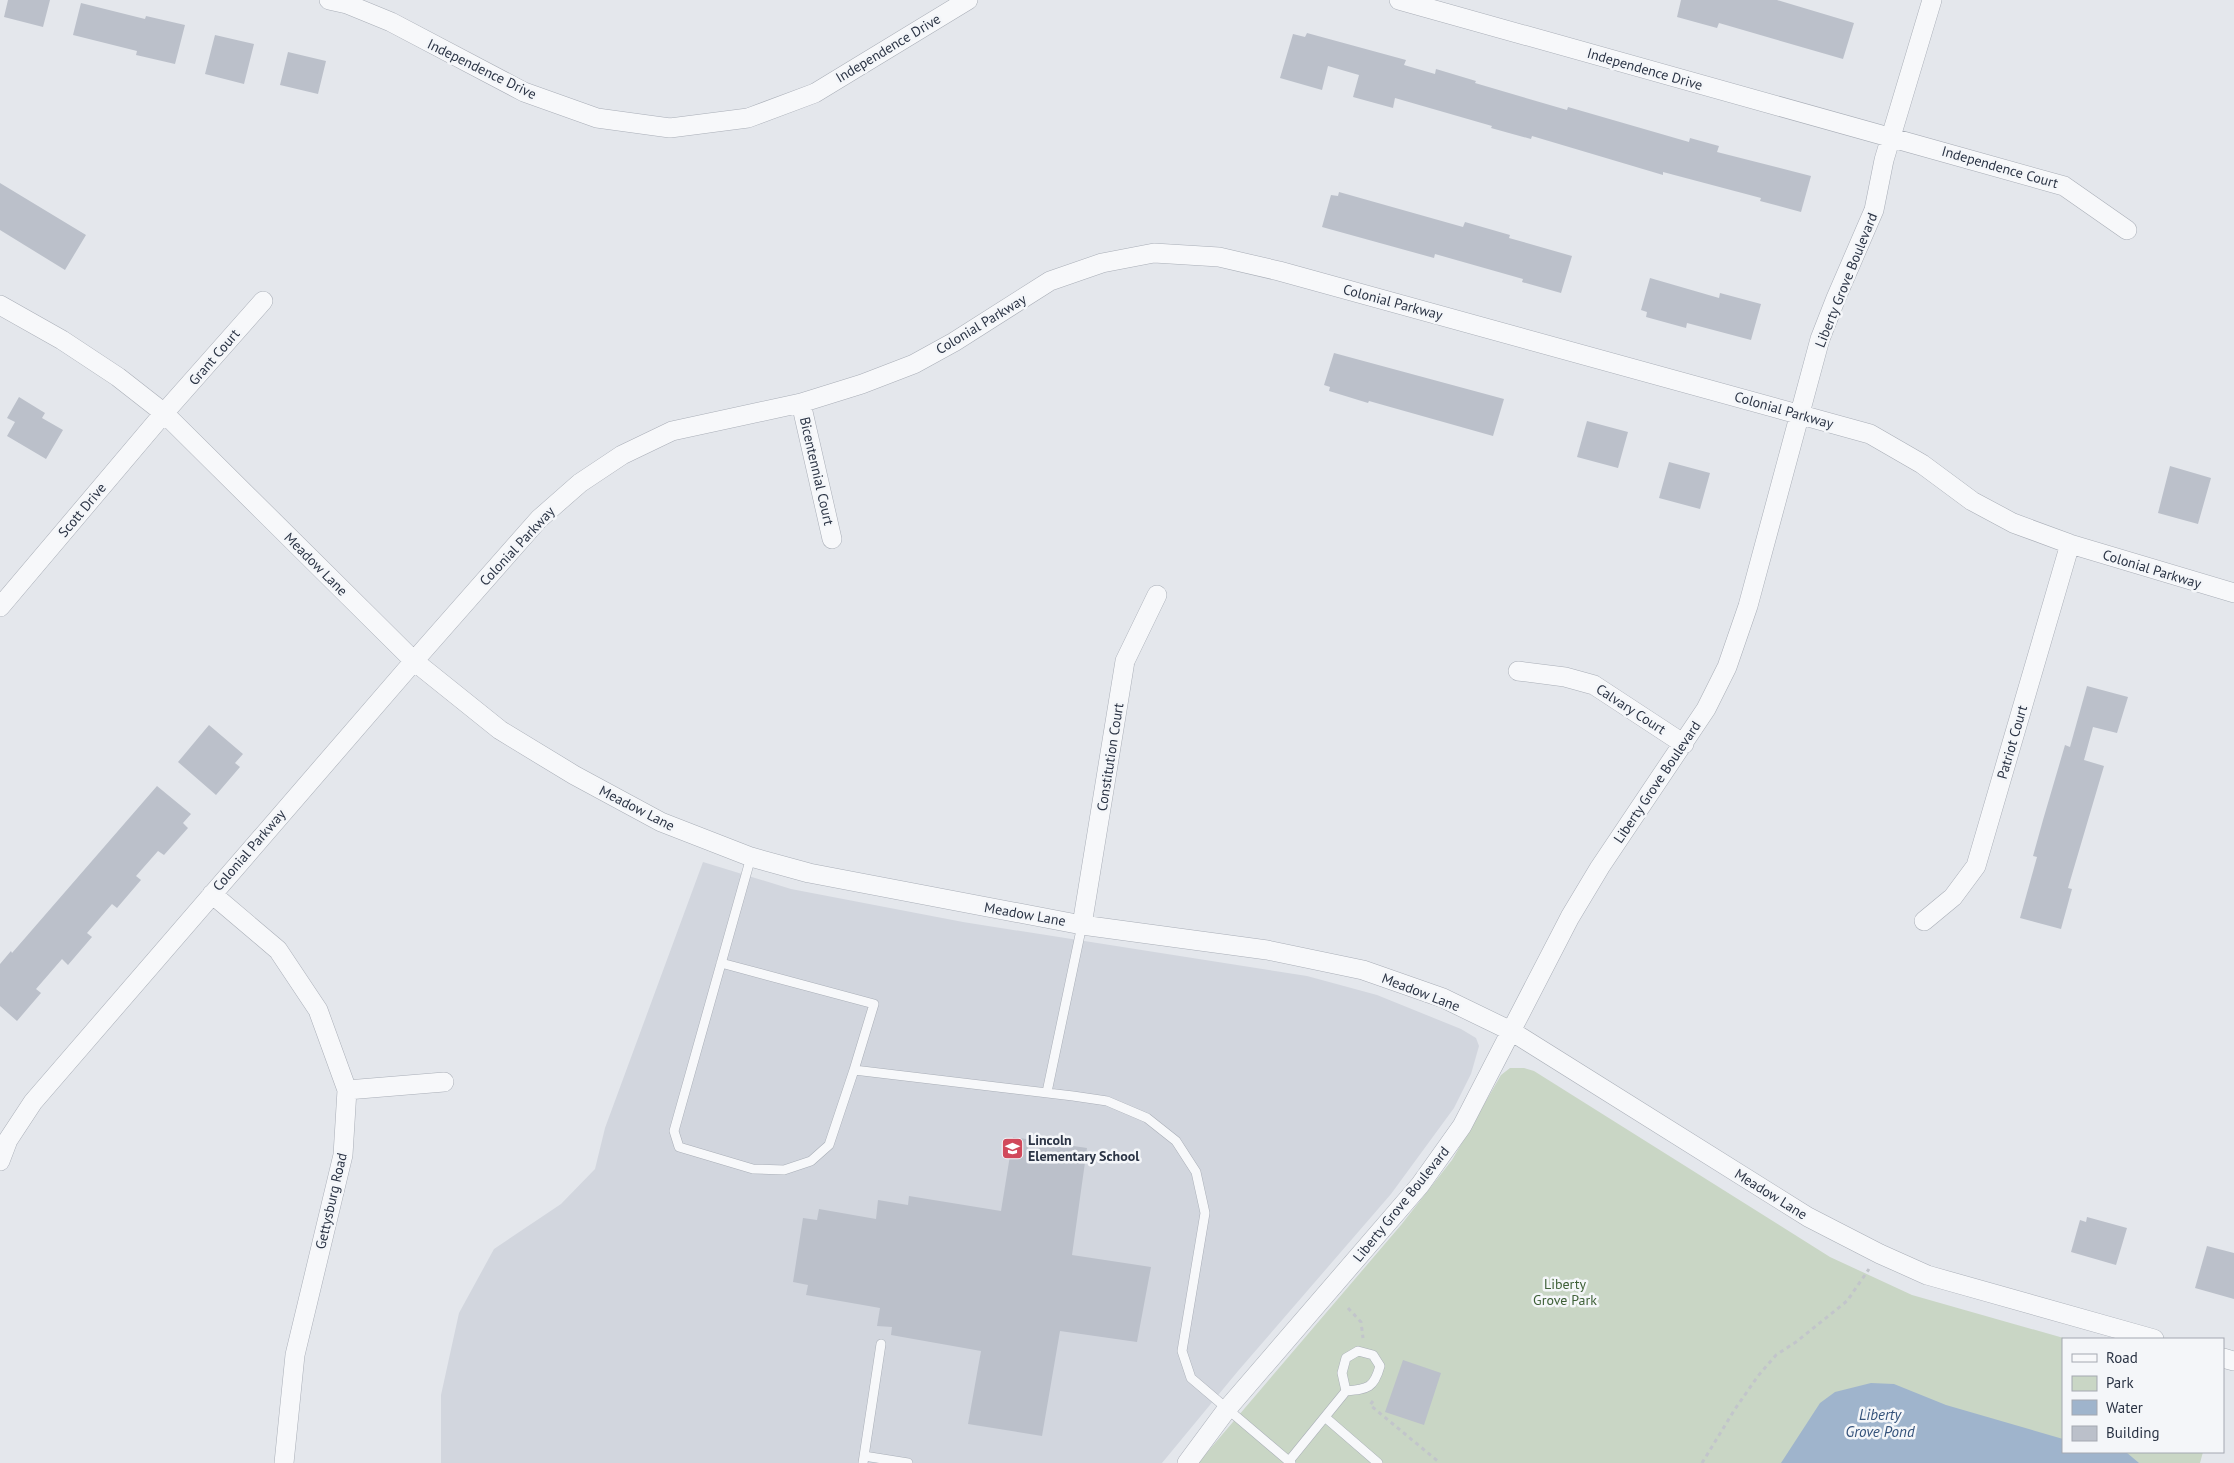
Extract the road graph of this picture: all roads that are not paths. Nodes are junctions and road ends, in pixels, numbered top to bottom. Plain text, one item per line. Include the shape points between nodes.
1 (330, 0) edge
2 (968, 0) edge
3 (1399, 0) edge
4 (1930, 1) edge
5 (1891, 137) junction
6 (2127, 230) dead end
7 (264, 301) dead end
8 (0, 305) edge
9 (802, 403) junction
10 (164, 413) junction
11 (1800, 414) junction
12 (832, 540) dead end
13 (2070, 544) junction
14 (2234, 593) edge
15 (1157, 596) dead end
16 (0, 607) edge
17 (414, 661) junction
18 (1518, 671) dead end
19 (1684, 744) junction
20 (751, 857) junction
21 (212, 894) junction
22 (1924, 921) dead end
23 (1082, 925) junction
24 (721, 963) junction
25 (1511, 1032) junction
26 (854, 1070) junction
27 (444, 1082) dead end
28 (347, 1090) junction
29 (1047, 1092) junction
30 (0, 1161) edge
31 (2150, 1338) edge
32 (881, 1344) dead end
33 (1346, 1390) junction
34 (1227, 1409) junction
35 (1326, 1418) junction
36 (863, 1459) edge
37 (1290, 1462) edge
38 (284, 1463) edge
39 (908, 1463) edge
40 (1187, 1463) edge
41 (1378, 1463) edge

1 - 2 street, Independence Drive via 391,22 524,92 597,118 670,128 748,118 815,93
3 - 5 street, Independence Drive
4 - 5 street, Liberty Grove Boulevard
5 - 6 street, Independence Court via 2064,186
5 - 11 street, Liberty Grove Boulevard via 1874,210 1820,339
7 - 10 street, Grant Court
8 - 10 street, Meadow Lane via 62,340 118,377
9 - 11 street, Colonial Parkway via 914,364 1050,282 1102,262 1154,253 1219,257 1279,271
9 - 12 street, Bicentennial Court
9 - 17 street, Colonial Parkway via 672,431 622,455 580,483 539,519
10 - 16 street, Scott Drive
10 - 17 street, Meadow Lane
11 - 13 street, Colonial Parkway via 1870,434 1922,464 1972,501 2013,523
11 - 19 street, Liberty Grove Boulevard via 1748,606 1727,667
13 - 14 street, Colonial Parkway
13 - 22 street, Patriot Court via 1976,866 1953,897
15 - 23 street, Constitution Court via 1125,661
17 - 20 street, Meadow Lane via 500,730 574,775 660,822
17 - 21 street, Colonial Parkway
18 - 19 street, Calvary Court via 1594,684
19 - 25 street, Liberty Grove Boulevard via 1600,867 1570,917
20 - 23 street, Meadow Lane via 809,873
20 - 24 lane
21 - 28 street, Gettysburg Road via 278,950 318,1010
21 - 30 street, Colonial Parkway via 33,1102 8,1140
23 - 25 street, Meadow Lane via 1267,950 1363,970 1442,998
23 - 29 lane
24 - 26 lane via 874,1004
24 - 26 lane via 674,1131 679,1146 753,1169 784,1170 811,1161 829,1145
25 - 31 street, Meadow Lane via 1808,1218 1880,1254 1927,1275
25 - 34 street, Liberty Grove Boulevard via 1462,1126 1420,1185
26 - 29 lane
27 - 28 street
28 - 38 street, Gettysburg Road via 343,1155 295,1355
29 - 34 lane via 1107,1101 1147,1118 1176,1141 1196,1172 1205,1214 1182,1351 1191,1378
32 - 36 lane
33 - 33 lane via 1364,1389 1376,1380 1380,1366 1373,1355 1358,1351 1346,1358 1342,1373
33 - 35 lane
34 - 37 lane
34 - 40 street, Liberty Grove Boulevard
35 - 37 lane
35 - 41 lane
36 - 39 lane

